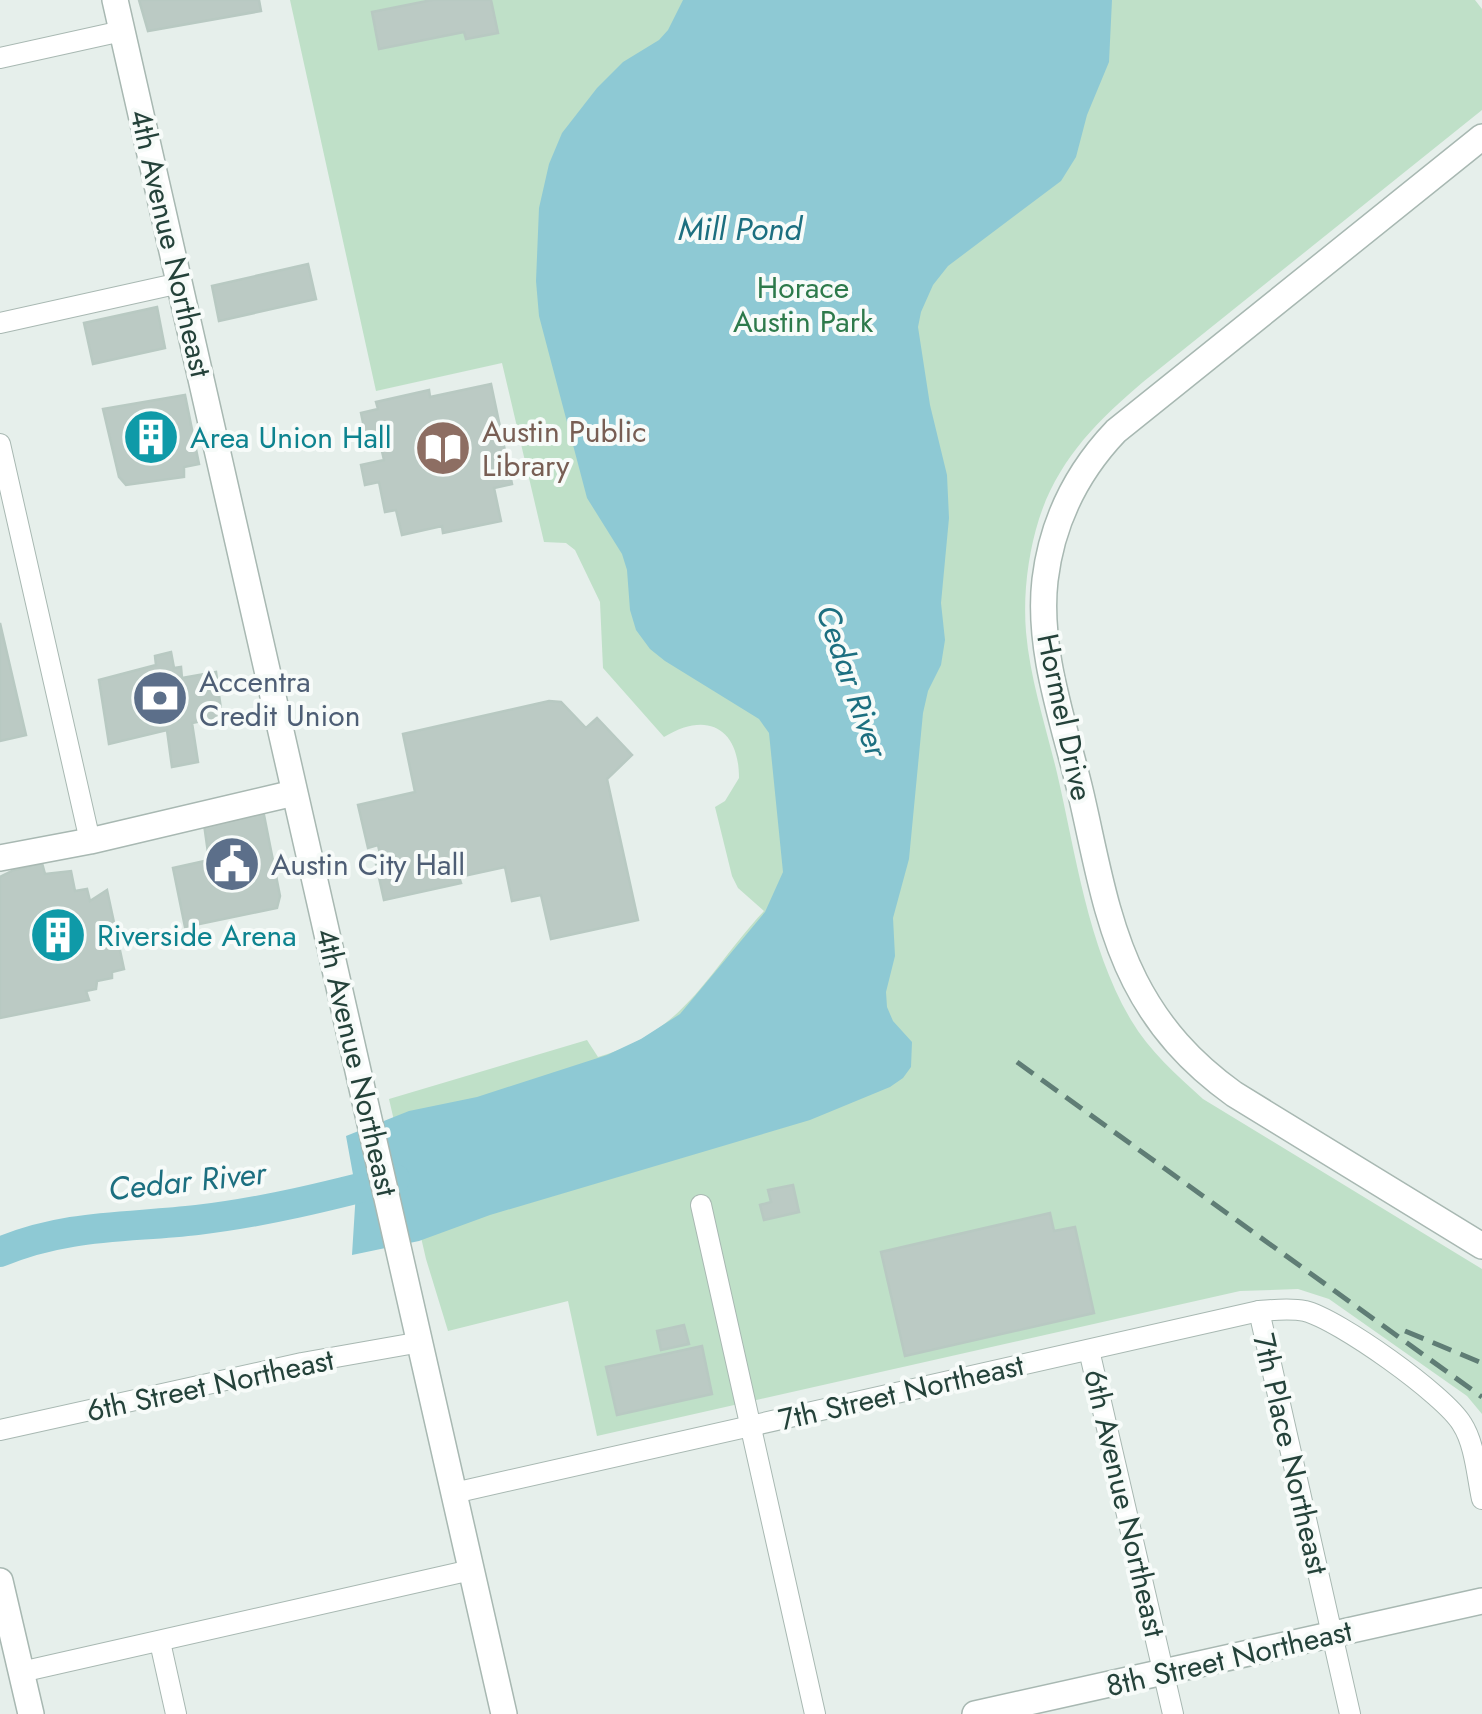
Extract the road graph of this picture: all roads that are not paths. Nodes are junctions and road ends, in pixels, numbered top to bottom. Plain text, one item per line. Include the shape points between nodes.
1 (116, 0) edge
2 (122, 31) junction
3 (0, 58) edge
4 (1482, 137) edge
5 (180, 283) junction
6 (0, 323) edge
7 (0, 444) edge
8 (294, 793) junction
9 (90, 841) junction
10 (0, 858) edge
11 (700, 1205) dead end
12 (1482, 1246) edge
13 (1258, 1311) junction
14 (421, 1342) junction
15 (1090, 1350) junction
16 (750, 1427) junction
17 (0, 1430) edge
18 (454, 1493) junction
19 (1482, 1499) edge
20 (471, 1570) junction
21 (0, 1582) edge
22 (1482, 1601) edge
23 (1333, 1634) junction
24 (6, 1636) edge
25 (160, 1642) junction
26 (22, 1672) junction
27 (1164, 1672) junction
28 (31, 1714) edge
29 (176, 1714) edge
30 (504, 1714) edge
31 (815, 1714) edge
32 (975, 1714) edge
33 (1173, 1714) edge
34 (1350, 1714) edge

1 - 2 street, 4th Avenue Northeast
2 - 3 street
2 - 5 street, 4th Avenue Northeast
4 - 12 street, Hormel Drive via 1141,410 1094,455 1058,519 1044,604 1048,657 1112,922 1164,1030 1234,1094
5 - 6 street
5 - 8 street, 4th Avenue Northeast
7 - 9 street
8 - 9 street
8 - 14 street, 4th Avenue Northeast
9 - 10 street
11 - 16 street
13 - 15 street, 7th Street Northeast
13 - 19 street, 7th Street Northeast via 1306,1312 1346,1330 1442,1400 1464,1426
13 - 23 street, 7th Place Northeast
14 - 17 street, 6th Street Northeast
14 - 18 street, 4th Avenue Northeast
15 - 16 street, 7th Street Northeast
15 - 27 street, 6th Avenue Northeast
16 - 18 street, 7th Street Northeast
16 - 31 street
18 - 20 street, 4th Avenue Northeast
20 - 25 street
20 - 30 street, 4th Avenue Northeast
21 - 24 street
22 - 23 street, 8th Street Northeast
23 - 27 street, 8th Street Northeast
23 - 34 street, 7th Place Northeast
24 - 26 street
25 - 26 street
25 - 29 street
26 - 28 street
27 - 32 street, 8th Street Northeast
27 - 33 street, 6th Avenue Northeast

